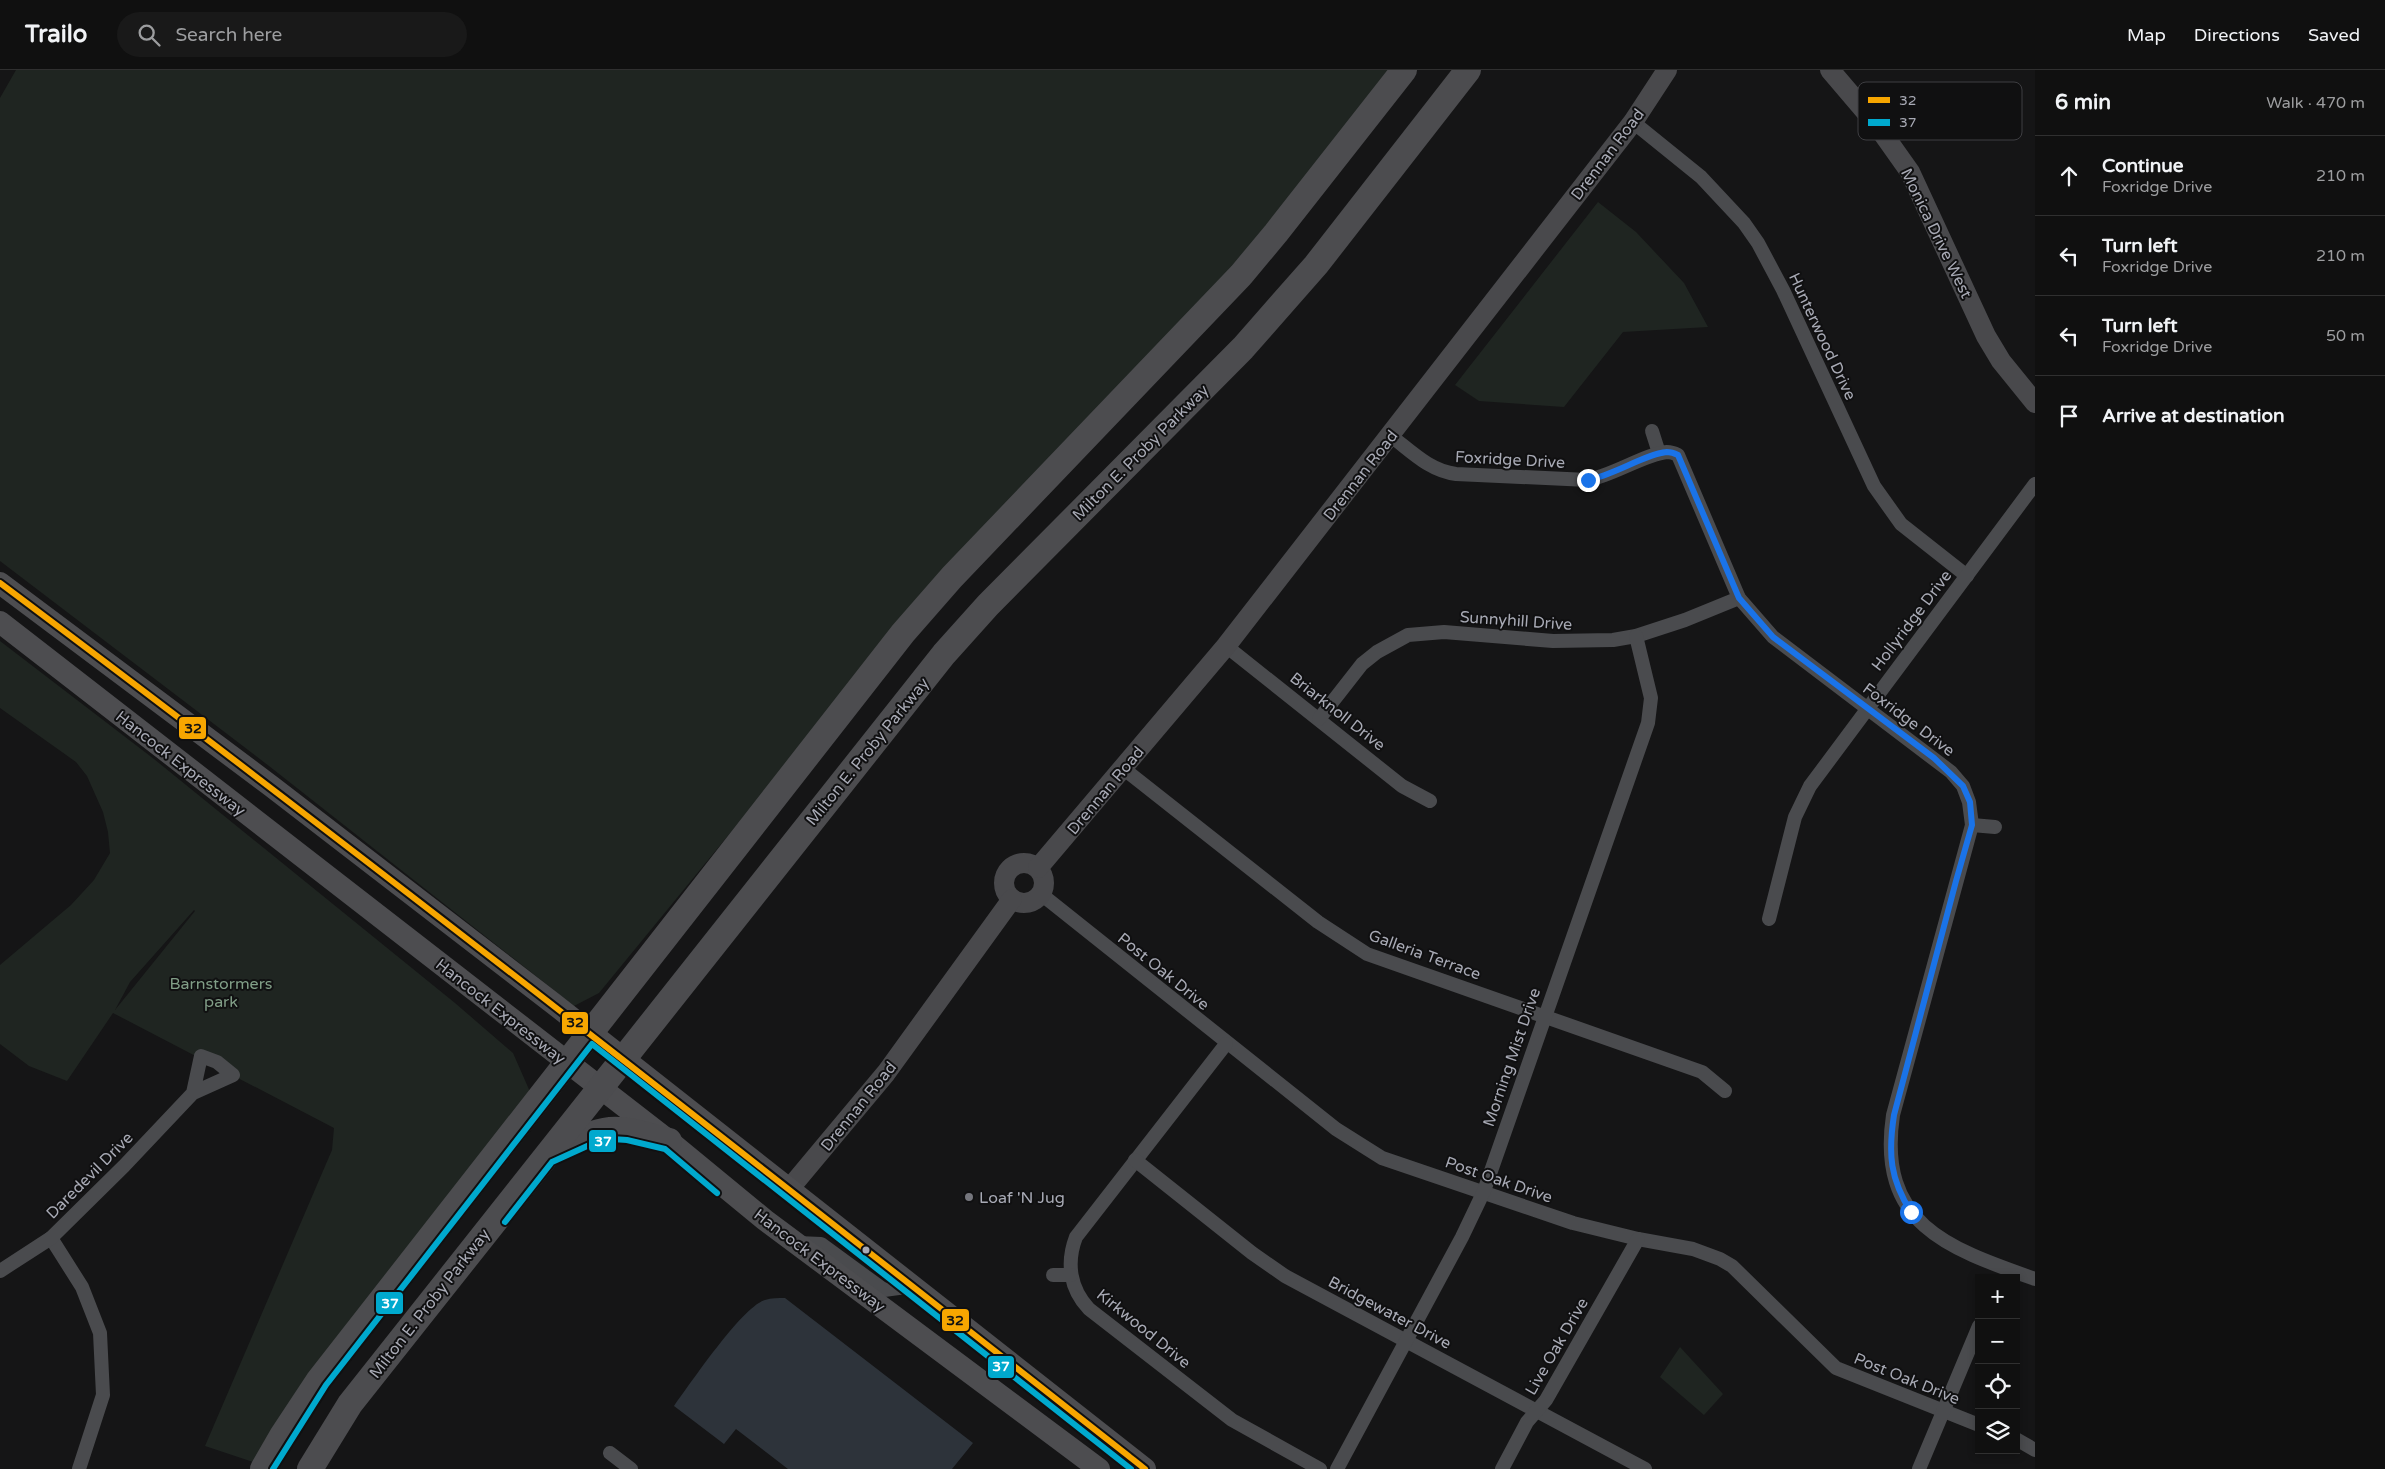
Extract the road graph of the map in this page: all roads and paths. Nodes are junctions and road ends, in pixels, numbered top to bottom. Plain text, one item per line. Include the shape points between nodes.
1 (1404, 70) edge
2 (1468, 70) edge
3 (1667, 70) edge
4 (1830, 70) edge
5 (1858, 103) edge
6 (1633, 122) junction
7 (1887, 140) edge
8 (2035, 403) edge
9 (1652, 432) dead end
10 (1391, 436) junction
11 (1659, 453) junction
12 (2035, 484) edge
13 (1966, 576) junction
14 (0, 583) edge
15 (1739, 598) junction
16 (0, 622) edge
17 (1636, 636) junction
18 (1226, 646) junction
19 (1867, 708) junction
20 (1319, 718) junction
21 (1124, 769) junction
22 (1430, 801) dead end
23 (1972, 825) junction
24 (1995, 827) dead end
25 (1038, 868) junction
26 (1041, 894) junction
27 (1012, 899) junction
28 (1769, 919) dead end
29 (1544, 1015) junction
30 (591, 1032) junction
31 (1226, 1044) junction
32 (622, 1058) junction
33 (568, 1064) junction
34 (599, 1088) junction
35 (1725, 1091) dead end
36 (193, 1093) dead end
37 (669, 1141) junction
38 (546, 1155) junction
39 (1135, 1160) junction
40 (790, 1188) junction
41 (1484, 1191) junction
42 (51, 1238) junction
43 (1638, 1239) junction
44 (795, 1243) junction
45 (0, 1271) edge
46 (2000, 1272) edge
47 (1053, 1275) dead end
48 (1071, 1275) junction
49 (2035, 1279) edge
50 (913, 1286) junction
51 (1975, 1335) edge
52 (1407, 1341) junction
53 (1538, 1411) junction
54 (1943, 1411) junction
55 (1975, 1423) edge
56 (2020, 1441) edge
57 (2035, 1450) edge
58 (610, 1453) dead end
59 (79, 1469) edge
60 (263, 1469) edge
61 (310, 1469) edge
62 (631, 1469) edge
63 (1100, 1469) edge
64 (1146, 1469) edge
65 (1320, 1469) edge
66 (1337, 1469) edge
67 (1502, 1469) edge
68 (1645, 1469) edge
69 (1919, 1469) edge

1 - 30 highway via 1241,275 952,577 903,633
2 - 32 highway, Milton E. Proby Parkway via 1283,304 944,654
3 - 6 street, Drennan Road
4 - 5 street, Monica Drive West
6 - 10 street, Drennan Road
6 - 13 street, Hunterwood Drive via 1701,177 1758,242 1879,493 1901,524
7 - 8 street, Monica Drive West via 1910,172 1986,336 2001,361
9 - 11 street
10 - 11 street, Foxridge Drive via 1432,468 1456,474 1588,480 1606,476
10 - 18 street, Drennan Road
11 - 15 street, Foxridge Drive via 1678,455
12 - 13 street, Hollyridge Drive
13 - 19 street, Hollyridge Drive
14 - 30 main road, Hancock Expressway
15 - 17 street, Sunnyhill Drive
15 - 19 street, Foxridge Drive via 1773,637
16 - 33 main road, Hancock Expressway
17 - 20 street, Sunnyhill Drive via 1592,642 1444,632 1408,635 1376,652 1362,664
17 - 29 street, Morning Mist Drive via 1651,698 1648,723
18 - 20 street, Briarknoll Drive
18 - 21 street, Drennan Road
19 - 23 street, Foxridge Drive via 1951,772 1963,786 1970,802
19 - 28 street, Hollyridge Drive via 1802,800
20 - 22 street, Briarknoll Drive via 1402,786
21 - 25 street, Drennan Road
21 - 29 street, Galleria Terrace via 1346,942 1367,954
23 - 24 street
23 - 46 street, Foxridge Drive via 1889,1142 1898,1192 1924,1227
25 - 26 street via 1044,883
25 - 27 street via 1019,863 1008,870 1004,889
26 - 27 street via 1030,902
26 - 31 street, Post Oak Drive
27 - 40 street, Drennan Road via 886,1073
29 - 35 street, Galleria Terrace via 1702,1072
29 - 41 street, Morning Mist Drive
30 - 32 main road, Hancock Expressway
30 - 33 highway
31 - 39 street, Kirkwood Drive
31 - 41 street, Post Oak Drive via 1358,1144 1382,1158
32 - 34 highway, Milton E. Proby Parkway
32 - 40 main road, Hancock Expressway
33 - 34 main road, Hancock Expressway
33 - 60 highway via 319,1380
34 - 37 main road, Hancock Expressway
34 - 38 highway, Milton E. Proby Parkway
36 - 42 street, Daredevil Drive
37 - 38 highway via 611,1130
37 - 44 main road, Hancock Expressway
38 - 61 highway, Milton E. Proby Parkway via 350,1404
39 - 48 street, Kirkwood Drive via 1076,1237 1071,1250
39 - 52 street, Bridgewater Drive via 1285,1276
40 - 50 main road, Hancock Expressway
41 - 43 street, Post Oak Drive via 1573,1223
41 - 52 street, Morning Mist Drive
42 - 45 street, Daredevil Drive
42 - 59 street via 82,1287 100,1333 103,1395
43 - 53 street, Live Oak Drive
43 - 54 street, Post Oak Drive via 1693,1249 1720,1259 1732,1266 1836,1368
44 - 50 street via 821,1244 884,1290
44 - 63 main road, Hancock Expressway
46 - 49 street, Foxridge Drive
47 - 48 street
48 - 65 street, Kirkwood Drive via 1074,1288 1089,1309 1214,1407
50 - 64 main road, Hancock Expressway
51 - 54 street
52 - 53 street, Bridgewater Drive
52 - 66 street, Morning Mist Drive
53 - 67 street, Live Oak Drive via 1527,1422
53 - 68 street, Bridgewater Drive
54 - 55 street, Post Oak Drive
54 - 69 street
56 - 57 street
58 - 62 street

